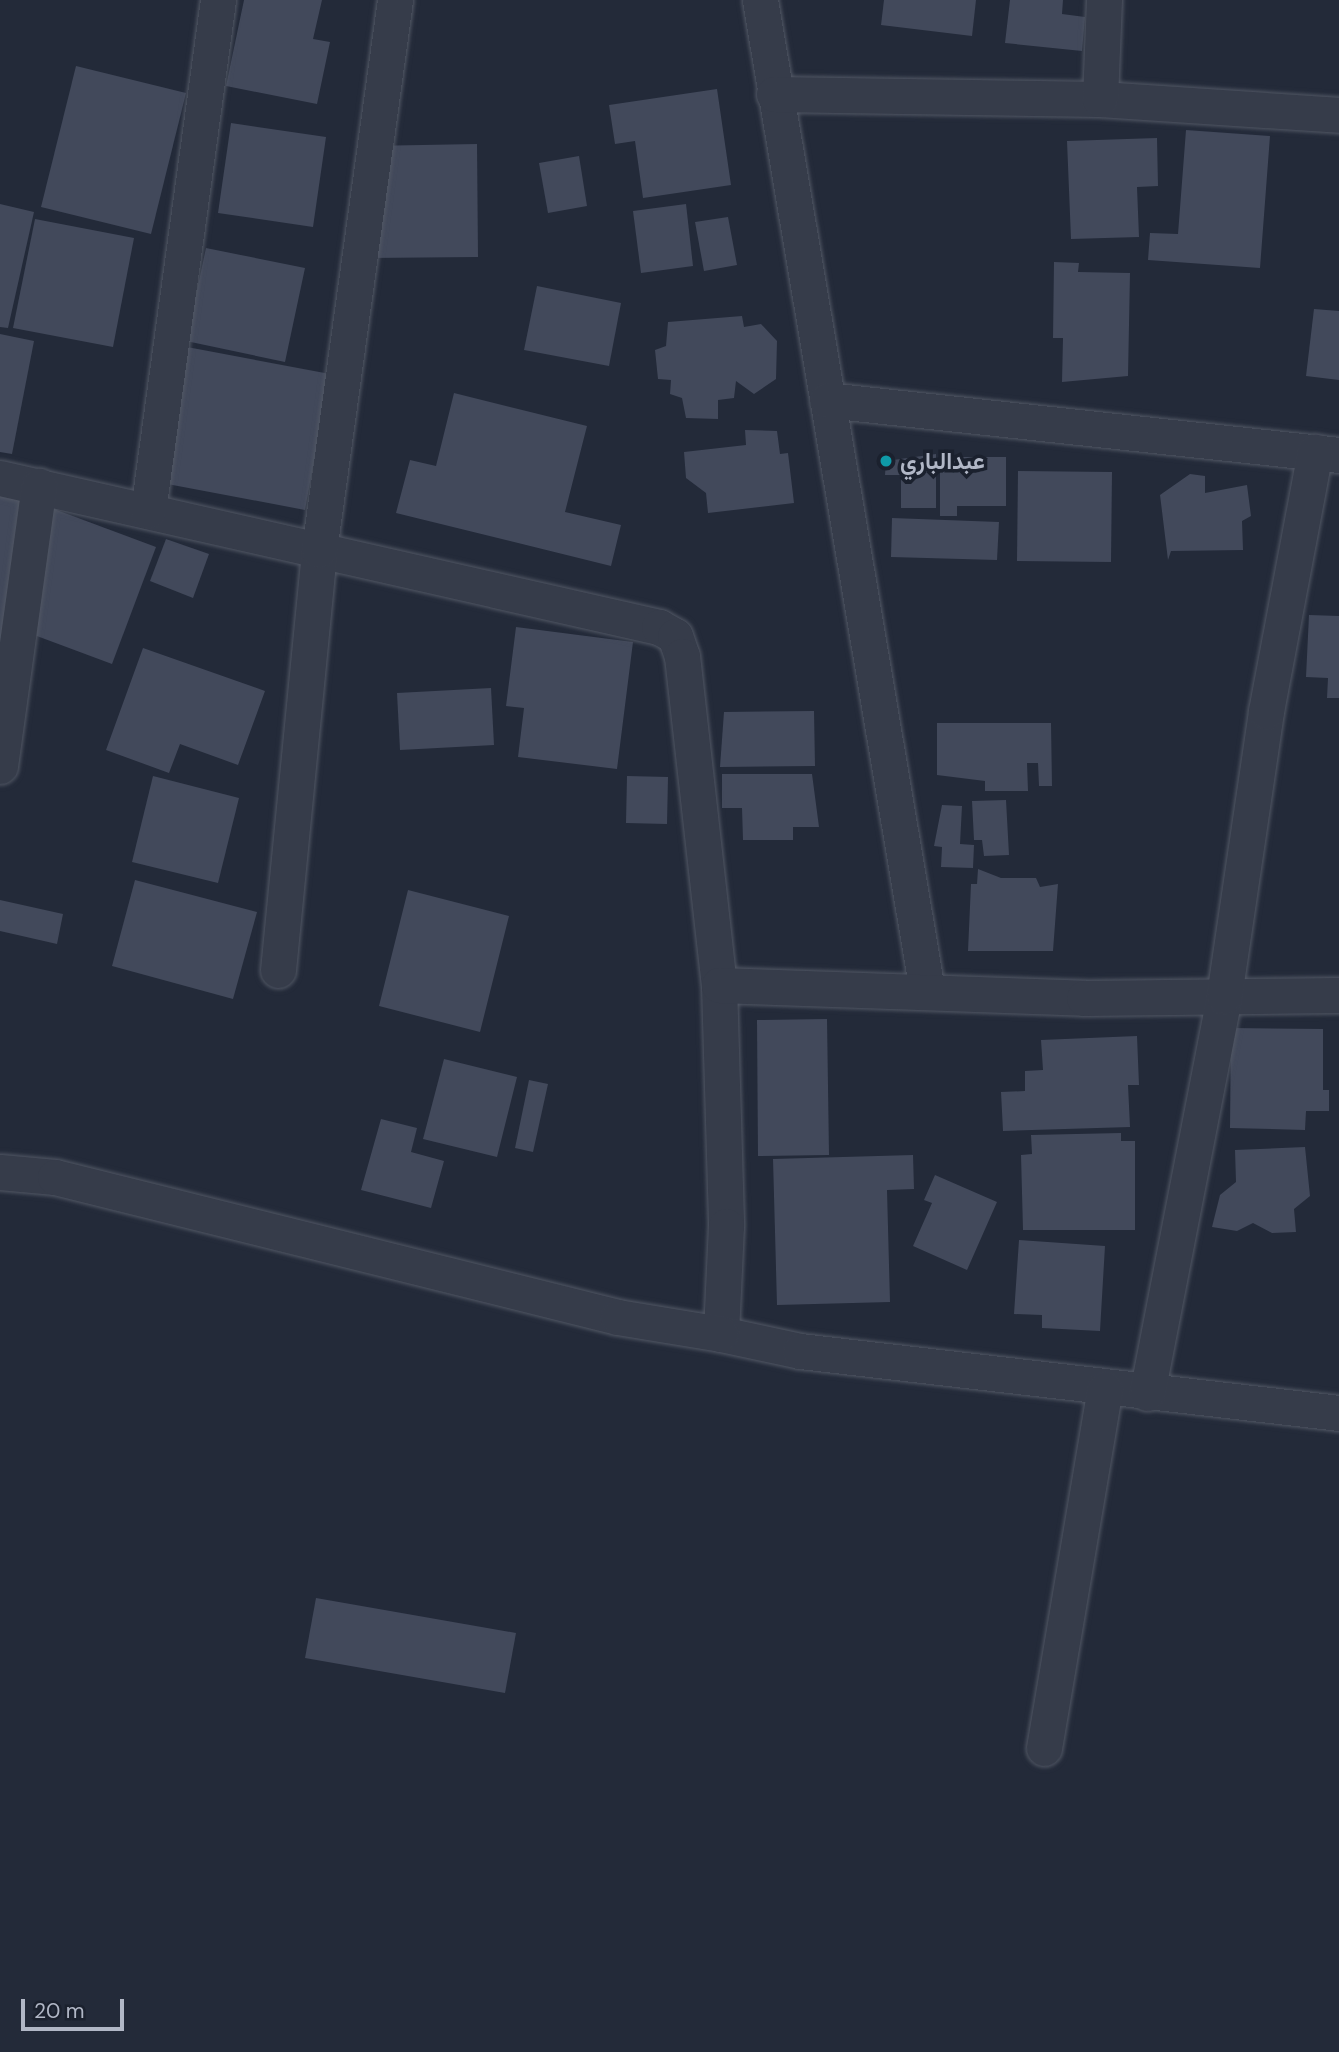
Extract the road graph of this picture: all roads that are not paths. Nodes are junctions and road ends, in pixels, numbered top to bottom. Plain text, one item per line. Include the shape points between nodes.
1 (218, 0) edge
2 (395, 0) edge
3 (760, 0) edge
4 (1104, 0) edge
5 (774, 94) junction
6 (1101, 99) junction
7 (1339, 115) edge
8 (827, 400) junction
9 (1327, 454) edge
10 (0, 478) edge
11 (39, 486) junction
12 (148, 510) junction
13 (319, 550) junction
14 (0, 766) edge
15 (278, 970) dead end
16 (719, 985) junction
17 (927, 990) junction
18 (1339, 995) edge
19 (1224, 996) junction
20 (0, 1172) edge
21 (720, 1334) junction
22 (1105, 1389) junction
23 (1147, 1393) junction
24 (1339, 1413) edge
25 (1044, 1748) dead end

1 - 12 street
2 - 13 street
3 - 5 street
4 - 6 street
5 - 6 street
5 - 8 street
6 - 7 street
8 - 9 street
8 - 17 street
9 - 19 street via 1266,710
10 - 11 street
11 - 12 street
11 - 14 street
12 - 13 street
13 - 15 street
13 - 16 street via 659,627 674,636 682,656
16 - 17 street
16 - 21 street via 726,1226
17 - 19 street
18 - 19 street
19 - 23 street
20 - 21 street via 55,1177 618,1317
21 - 22 street via 800,1351
22 - 23 street
22 - 25 street
23 - 24 street

